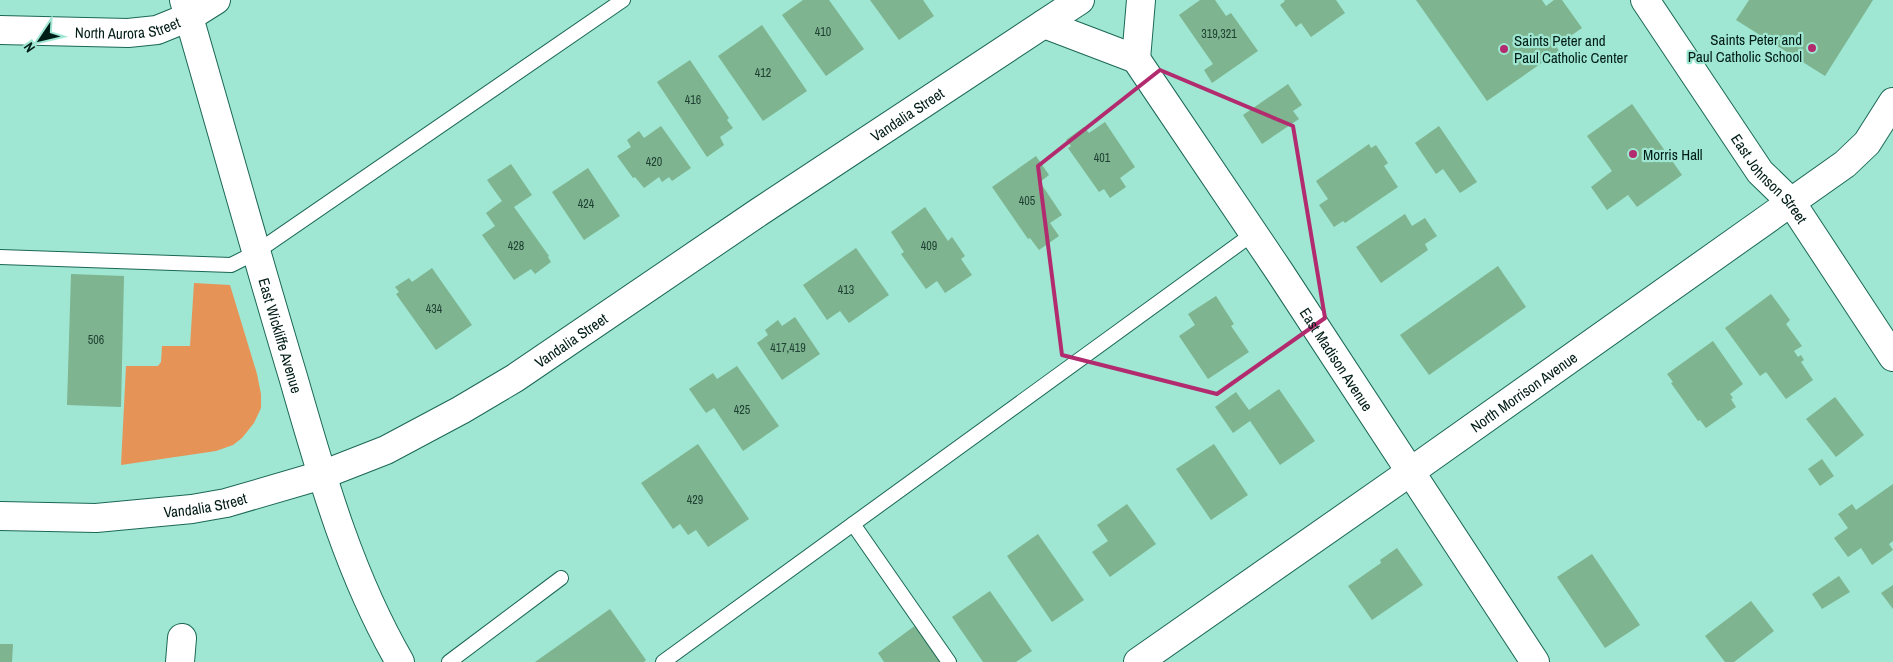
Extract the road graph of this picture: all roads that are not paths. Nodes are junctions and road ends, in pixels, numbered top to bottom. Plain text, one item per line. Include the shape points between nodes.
1 (216, 0) edge
2 (623, 0) edge
3 (1080, 0) edge
4 (1141, 0) edge
5 (1645, 0) edge
6 (186, 9) edge
7 (1044, 24) junction
8 (0, 30) edge
9 (1136, 59) junction
10 (1893, 102) edge
11 (1791, 202) junction
12 (1254, 233) junction
13 (255, 253) junction
14 (0, 258) edge
15 (1893, 357) edge
16 (1410, 472) junction
17 (322, 475) junction
18 (0, 516) edge
19 (853, 524) junction
20 (561, 578) dead end
21 (400, 662) edge
22 (449, 662) edge
23 (663, 662) edge
24 (949, 662) edge
25 (1138, 662) edge
26 (1535, 662) edge

1 - 6 street, North Aurora Street
2 - 13 lane
3 - 7 street, Vandalia Street
4 - 9 street
5 - 11 street, East Johnson Street via 1760,172
6 - 8 street, North Aurora Street via 157,30 128,33
6 - 13 street, East Wickliffe Avenue
7 - 9 street
7 - 17 street, Vandalia Street via 515,378 416,435
9 - 12 street, East Madison Avenue
10 - 11 street, North Morrison Avenue via 1867,143 1845,164
11 - 15 street, East Johnson Street
11 - 16 street, North Morrison Avenue
12 - 16 street, East Madison Avenue
12 - 19 lane
13 - 14 lane via 231,265
13 - 17 street, East Wickliffe Avenue
16 - 25 street, North Morrison Avenue
16 - 26 street, East Madison Avenue
17 - 18 street, Vandalia Street via 226,503 192,509 96,518
17 - 21 street, East Wickliffe Avenue via 366,598
19 - 23 lane
19 - 24 lane
20 - 22 lane

